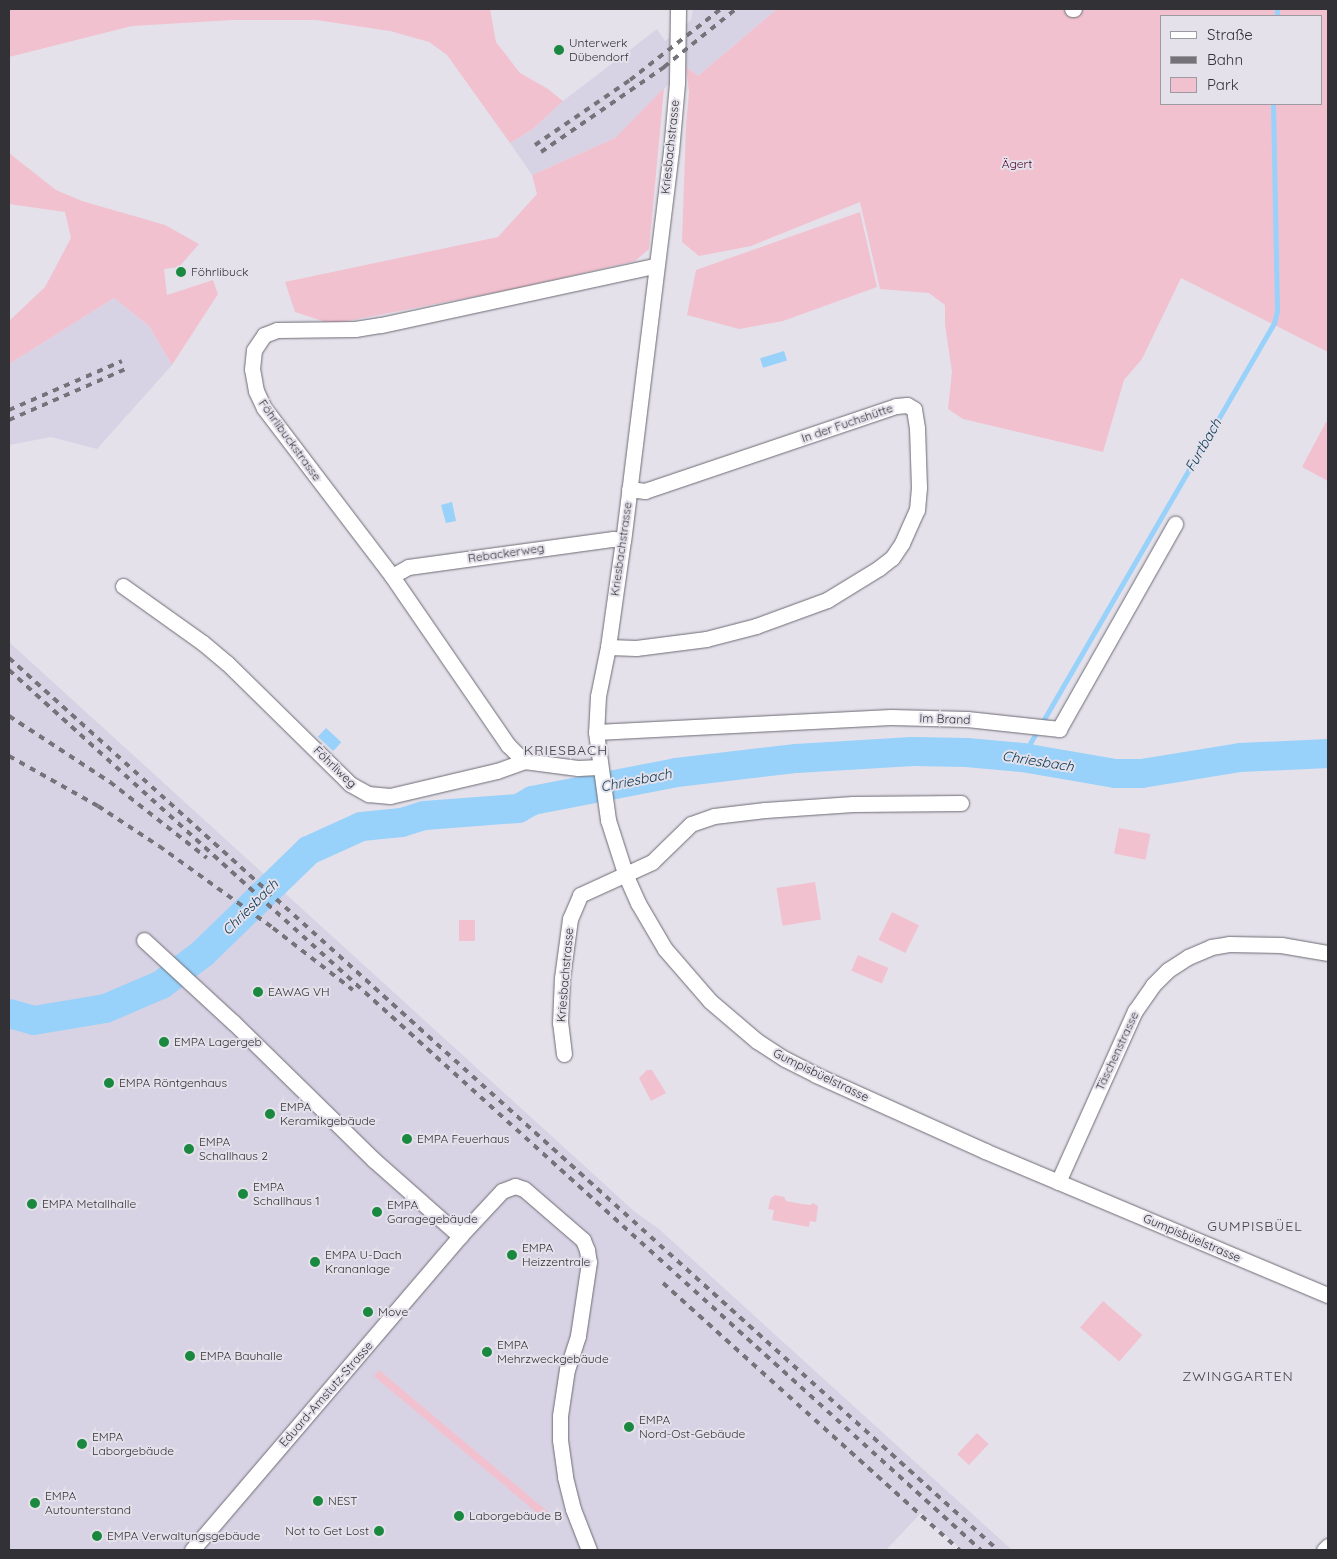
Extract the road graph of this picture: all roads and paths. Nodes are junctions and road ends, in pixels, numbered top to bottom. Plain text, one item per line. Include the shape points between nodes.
1 (678, 9) edge
2 (655, 266) junction
3 (629, 490) junction
4 (1175, 524) dead end
5 (623, 540) junction
6 (392, 576) junction
7 (123, 586) dead end
8 (608, 647) junction
9 (596, 732) junction
10 (524, 761) junction
11 (600, 770) junction
12 (961, 803) dead end
13 (626, 876) junction
14 (144, 940) dead end
15 (1328, 953) edge
16 (564, 1054) dead end
17 (1058, 1182) junction
18 (460, 1236) junction
19 (1328, 1295) edge
20 (1328, 1546) edge
21 (192, 1550) edge
22 (589, 1550) edge
23 (1324, 1550) edge

1 - 2 street, Kriesbachstrasse via 675,117
2 - 3 street, Kriesbachstrasse
2 - 6 street, Föhrlibuckstrasse via 381,325 355,329 289,329 264,335 254,350 252,370 256,391 264,408
3 - 5 street, Kriesbachstrasse
3 - 8 street, In der Fuchshütte via 645,491 896,406 914,408 919,488 916,510 892,558 827,600 756,626 706,639 636,648
4 - 9 street, Im Brand via 1059,729 967,719 891,717
5 - 6 street, Rebackerweg via 408,567
5 - 8 street, Kriesbachstrasse
6 - 10 street, Föhrlibuckstrasse via 508,745
7 - 10 street, Föhrliweg via 221,658 350,784 368,794 390,796 498,771
8 - 9 street, Kriesbachstrasse via 598,696
9 - 11 street, Kriesbachstrasse
10 - 11 street, Föhrliweg
11 - 13 street, Kriesbachstrasse via 607,815
12 - 13 street via 853,804 714,816 691,824 652,862
13 - 16 street, Kriesbachstrasse via 580,895 570,920 559,1010
13 - 17 street, Gumpisbüelstrasse via 665,949 710,1001 757,1042 816,1075
14 - 18 street via 374,1160
15 - 17 street, Täschenstrasse via 1281,945 1229,944 1211,947 1168,970 1135,1011
17 - 19 street, Gumpisbüelstrasse
18 - 21 street, Eduard-Amstutz-Strasse
18 - 22 street, Eduard-Amstutz-Strasse via 502,1191 515,1186 524,1189 583,1240 589,1262 578,1336 566,1369 560,1416 565,1477
20 - 23 street

